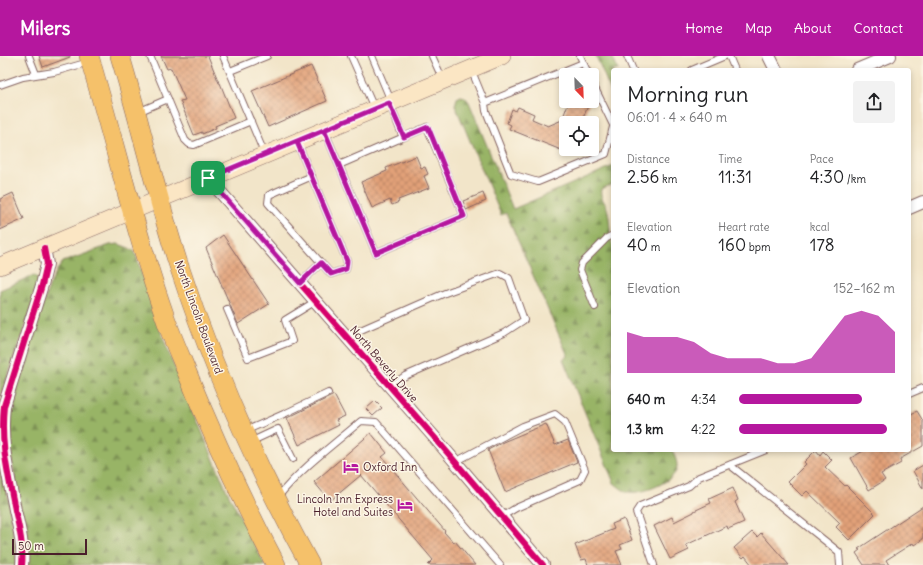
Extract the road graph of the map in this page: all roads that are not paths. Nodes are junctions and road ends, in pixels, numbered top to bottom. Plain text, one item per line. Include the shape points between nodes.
1 (29, 56) edge
2 (120, 56) edge
3 (150, 56) edge
4 (224, 56) edge
5 (267, 56) edge
6 (350, 56) edge
7 (372, 56) edge
8 (432, 56) edge
9 (502, 56) edge
10 (580, 56) edge
11 (627, 56) edge
12 (725, 56) edge
13 (729, 56) edge
14 (770, 56) edge
15 (890, 56) edge
16 (90, 59) edge
17 (479, 63) edge
18 (583, 63) junction
19 (585, 68) edge
20 (632, 68) edge
21 (697, 68) edge
22 (734, 68) edge
23 (775, 68) edge
24 (862, 68) edge
25 (230, 71) junction
26 (36, 74) junction
27 (443, 81) junction
28 (0, 85) edge
29 (599, 97) edge
30 (168, 99) junction
31 (485, 103) junction
32 (385, 105) junction
33 (135, 113) junction
34 (251, 121) junction
35 (611, 122) edge
36 (324, 130) junction
37 (611, 134) edge
38 (404, 137) junction
39 (297, 142) junction
40 (265, 155) junction
41 (339, 165) junction
42 (312, 176) junction
43 (208, 178) junction
44 (159, 200) junction
45 (923, 202) edge
46 (911, 207) edge
47 (132, 211) junction
48 (611, 236) edge
49 (44, 248) junction
50 (321, 263) junction
51 (0, 266) edge
52 (300, 283) junction
53 (316, 301) junction
54 (595, 307) dead end
55 (227, 309) dead end
56 (347, 336) junction
57 (390, 386) junction
58 (923, 388) edge
59 (328, 393) dead end
60 (911, 393) edge
61 (246, 437) junction
62 (761, 452) edge
63 (293, 459) dead end
64 (454, 462) junction
65 (730, 464) junction
66 (275, 500) junction
67 (502, 517) junction
68 (22, 565) edge
69 (276, 565) edge
70 (310, 565) edge
71 (500, 565) edge
72 (543, 565) edge
73 (654, 565) edge
74 (840, 565) edge

1 - 26 lane
2 - 33 main road, North Lincoln Boulevard
3 - 30 lane
4 - 25 lane
5 - 25 lane
6 - 32 lane
7 - 32 lane
8 - 27 lane
9 - 17 main road
10 - 18 lane
11 - 20 lane
12 - 21 lane
13 - 22 lane
14 - 23 street
15 - 24 street
16 - 26 lane via 54,72
16 - 47 main road
17 - 27 main road
17 - 31 lane
18 - 19 lane
18 - 31 lane
25 - 34 lane
26 - 28 lane
27 - 32 main road
29 - 35 lane
30 - 33 lane
30 - 34 lane via 189,144 194,145
31 - 37 lane via 511,174 538,182 606,154
32 - 36 main road
32 - 38 lane
33 - 44 main road, North Lincoln Boulevard
34 - 40 lane
36 - 39 main road
36 - 41 lane
38 - 41 lane
38 - 41 lane via 428,127 464,216 376,253
39 - 40 main road
39 - 42 lane
40 - 43 main road
42 - 50 lane via 347,261 346,269 331,274
42 - 50 lane via 269,195 268,203
43 - 44 main road
43 - 52 street, North Beverly Drive
44 - 47 main road
44 - 61 main road, North Lincoln Boulevard via 194,309
45 - 46 street
47 - 49 main road
47 - 69 main road via 165,317 201,408
48 - 54 lane via 582,263 580,270
49 - 51 main road
49 - 68 street via 46,271 4,406 2,425 4,449 21,538
50 - 52 lane
52 - 53 street, North Beverly Drive
53 - 55 lane via 285,320 292,341 248,358
53 - 56 street, North Beverly Drive
56 - 57 street, North Beverly Drive
56 - 57 lane via 445,293 500,273 509,278 524,320 504,333 404,376
57 - 64 street, North Beverly Drive
58 - 60 lane
59 - 61 lane via 286,413
61 - 63 lane via 278,429
61 - 66 main road, North Lincoln Boulevard
62 - 65 lane
64 - 67 street, North Beverly Drive
64 - 67 lane via 523,426 555,414 564,422 585,470 580,480 516,508
65 - 73 lane via 699,477 689,486 640,506 636,512
65 - 74 lane via 839,552
66 - 70 main road, North Lincoln Boulevard
66 - 71 lane via 305,468 361,422 376,422
67 - 72 street, North Beverly Drive

